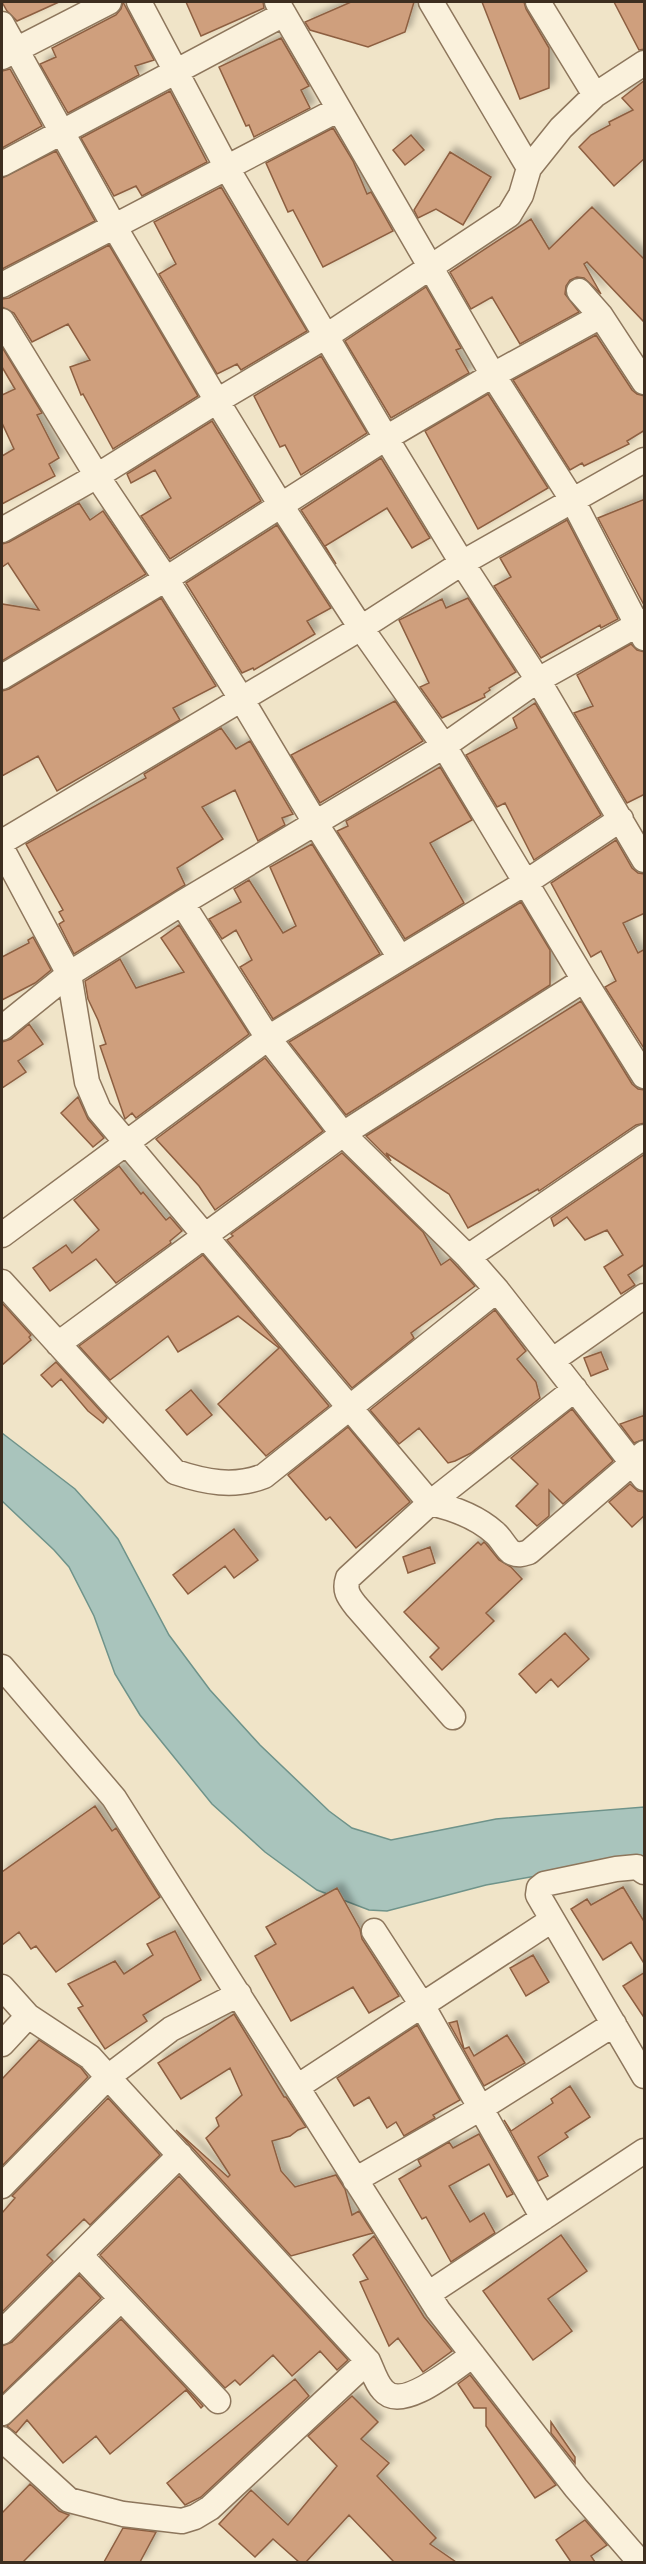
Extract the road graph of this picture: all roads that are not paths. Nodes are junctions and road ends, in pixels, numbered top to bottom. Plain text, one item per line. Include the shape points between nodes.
1 (109, 2) edge
2 (139, 2) edge
3 (431, 2) edge
4 (538, 2) edge
5 (280, 8) edge
6 (2, 24) edge
7 (9, 53) edge
8 (645, 63) edge
9 (177, 72) junction
10 (596, 95) junction
11 (339, 109) junction
12 (62, 131) junction
13 (2, 164) edge
14 (227, 168) junction
15 (529, 168) junction
16 (114, 226) junction
17 (430, 266) junction
18 (2, 285) edge
19 (579, 291) dead end
20 (601, 316) junction
21 (2, 321) edge
22 (328, 335) junction
23 (493, 375) junction
24 (645, 381) edge
25 (217, 401) junction
26 (386, 438) junction
27 (645, 460) edge
28 (97, 476) junction
29 (573, 501) junction
30 (280, 504) junction
31 (2, 531) edge
32 (462, 563) junction
33 (166, 579) junction
34 (362, 628) junction
35 (642, 629) edge
36 (2, 677) edge
37 (538, 680) junction
38 (242, 700) junction
39 (444, 746) junction
40 (621, 819) junction
41 (316, 824) junction
42 (2, 842) edge
43 (2, 849) edge
44 (645, 860) edge
45 (525, 883) junction
46 (182, 903) junction
47 (400, 958) junction
48 (69, 974) junction
49 (584, 980) junction
50 (2, 1028) edge
51 (268, 1038) junction
52 (645, 1076) edge
53 (343, 1134) junction
54 (645, 1137) edge
55 (128, 1144) junction
56 (2, 1235) edge
57 (205, 1236) junction
58 (468, 1257) junction
59 (2, 1282) edge
60 (497, 1290) junction
61 (645, 1296) edge
62 (58, 1344) junction
63 (553, 1360) junction
64 (575, 1389) junction
65 (350, 1408) junction
66 (640, 1464) edge
67 (430, 1503) junction
68 (2, 1667) edge
69 (453, 1717) dead end
70 (645, 1872) edge
71 (552, 1920) junction
72 (374, 1931) dead end
73 (2, 1987) edge
74 (239, 1994) junction
75 (422, 2005) junction
76 (28, 2016) junction
77 (614, 2024) junction
78 (2, 2044) edge
79 (645, 2076) edge
80 (108, 2077) junction
81 (297, 2087) junction
82 (481, 2108) junction
83 (645, 2151) edge
84 (180, 2155) junction
85 (355, 2180) junction
86 (2, 2186) edge
87 (543, 2218) junction
88 (80, 2255) junction
89 (428, 2294) junction
90 (121, 2299) junction
91 (2, 2332) edge
92 (473, 2355) junction
93 (368, 2361) junction
94 (218, 2401) dead end
95 (2, 2413) edge
96 (2, 2439) edge
97 (640, 2562) edge

1 - 7 street
2 - 9 street
3 - 15 street
4 - 10 street
5 - 9 street
5 - 11 street
6 - 7 street
7 - 12 street
8 - 10 street
9 - 12 street
9 - 14 street
10 - 15 street via 561,128
11 - 14 street
11 - 17 street
12 - 13 street
12 - 16 street
14 - 16 street
14 - 22 street
15 - 17 street via 521,195 508,215
16 - 18 street
16 - 25 street
17 - 22 street
17 - 23 street
19 - 20 street
20 - 23 street
20 - 24 street
21 - 28 street
22 - 25 street
22 - 26 street
23 - 26 street
23 - 29 street
25 - 28 street
25 - 30 street
26 - 30 street
26 - 32 street
27 - 29 street
28 - 31 street
28 - 33 street
29 - 32 street
29 - 35 street
30 - 33 street
30 - 34 street
32 - 34 street
32 - 37 street
33 - 36 street
33 - 38 street
34 - 38 street
34 - 39 street
35 - 37 street
37 - 39 street
37 - 40 street
38 - 41 street
38 - 42 street
39 - 41 street
39 - 45 street
40 - 44 street
40 - 45 street
41 - 46 street
41 - 47 street
43 - 48 street
45 - 47 street
45 - 49 street
46 - 48 street
46 - 51 street
47 - 51 street
48 - 50 street
48 - 55 street via 90,1091 99,1110
49 - 52 street
49 - 53 street
51 - 53 street
51 - 55 street
53 - 57 street
53 - 58 street
54 - 58 street
55 - 56 street
55 - 57 street
57 - 62 street
57 - 65 street
58 - 60 street
59 - 62 street
60 - 63 street
60 - 65 street
61 - 63 street
62 - 65 street via 176,1472 207,1481 231,1484 264,1476
63 - 64 street
64 - 66 street
64 - 67 street
65 - 67 street
66 - 67 street via 530,1552 520,1555 511,1552 483,1524
67 - 69 street via 348,1578 345,1587 356,1606
68 - 74 street via 114,1798
70 - 71 street via 637,1867 616,1869 544,1884 538,1895
71 - 75 street
71 - 77 street
72 - 75 street
73 - 76 street
74 - 80 street via 171,2029
74 - 81 street
75 - 81 street
75 - 82 street
76 - 78 street
76 - 80 street via 90,2057
77 - 79 street
77 - 82 street
80 - 84 street
80 - 86 street
81 - 85 street
82 - 85 street
82 - 87 street
83 - 87 street
84 - 88 street
84 - 93 street
85 - 89 street
87 - 89 street
88 - 90 street
88 - 91 street
89 - 92 street
90 - 94 street
90 - 95 street
92 - 93 street via 404,2397 383,2391
92 - 97 street via 576,2488
93 - 96 street via 210,2508 182,2521 123,2514 69,2500

